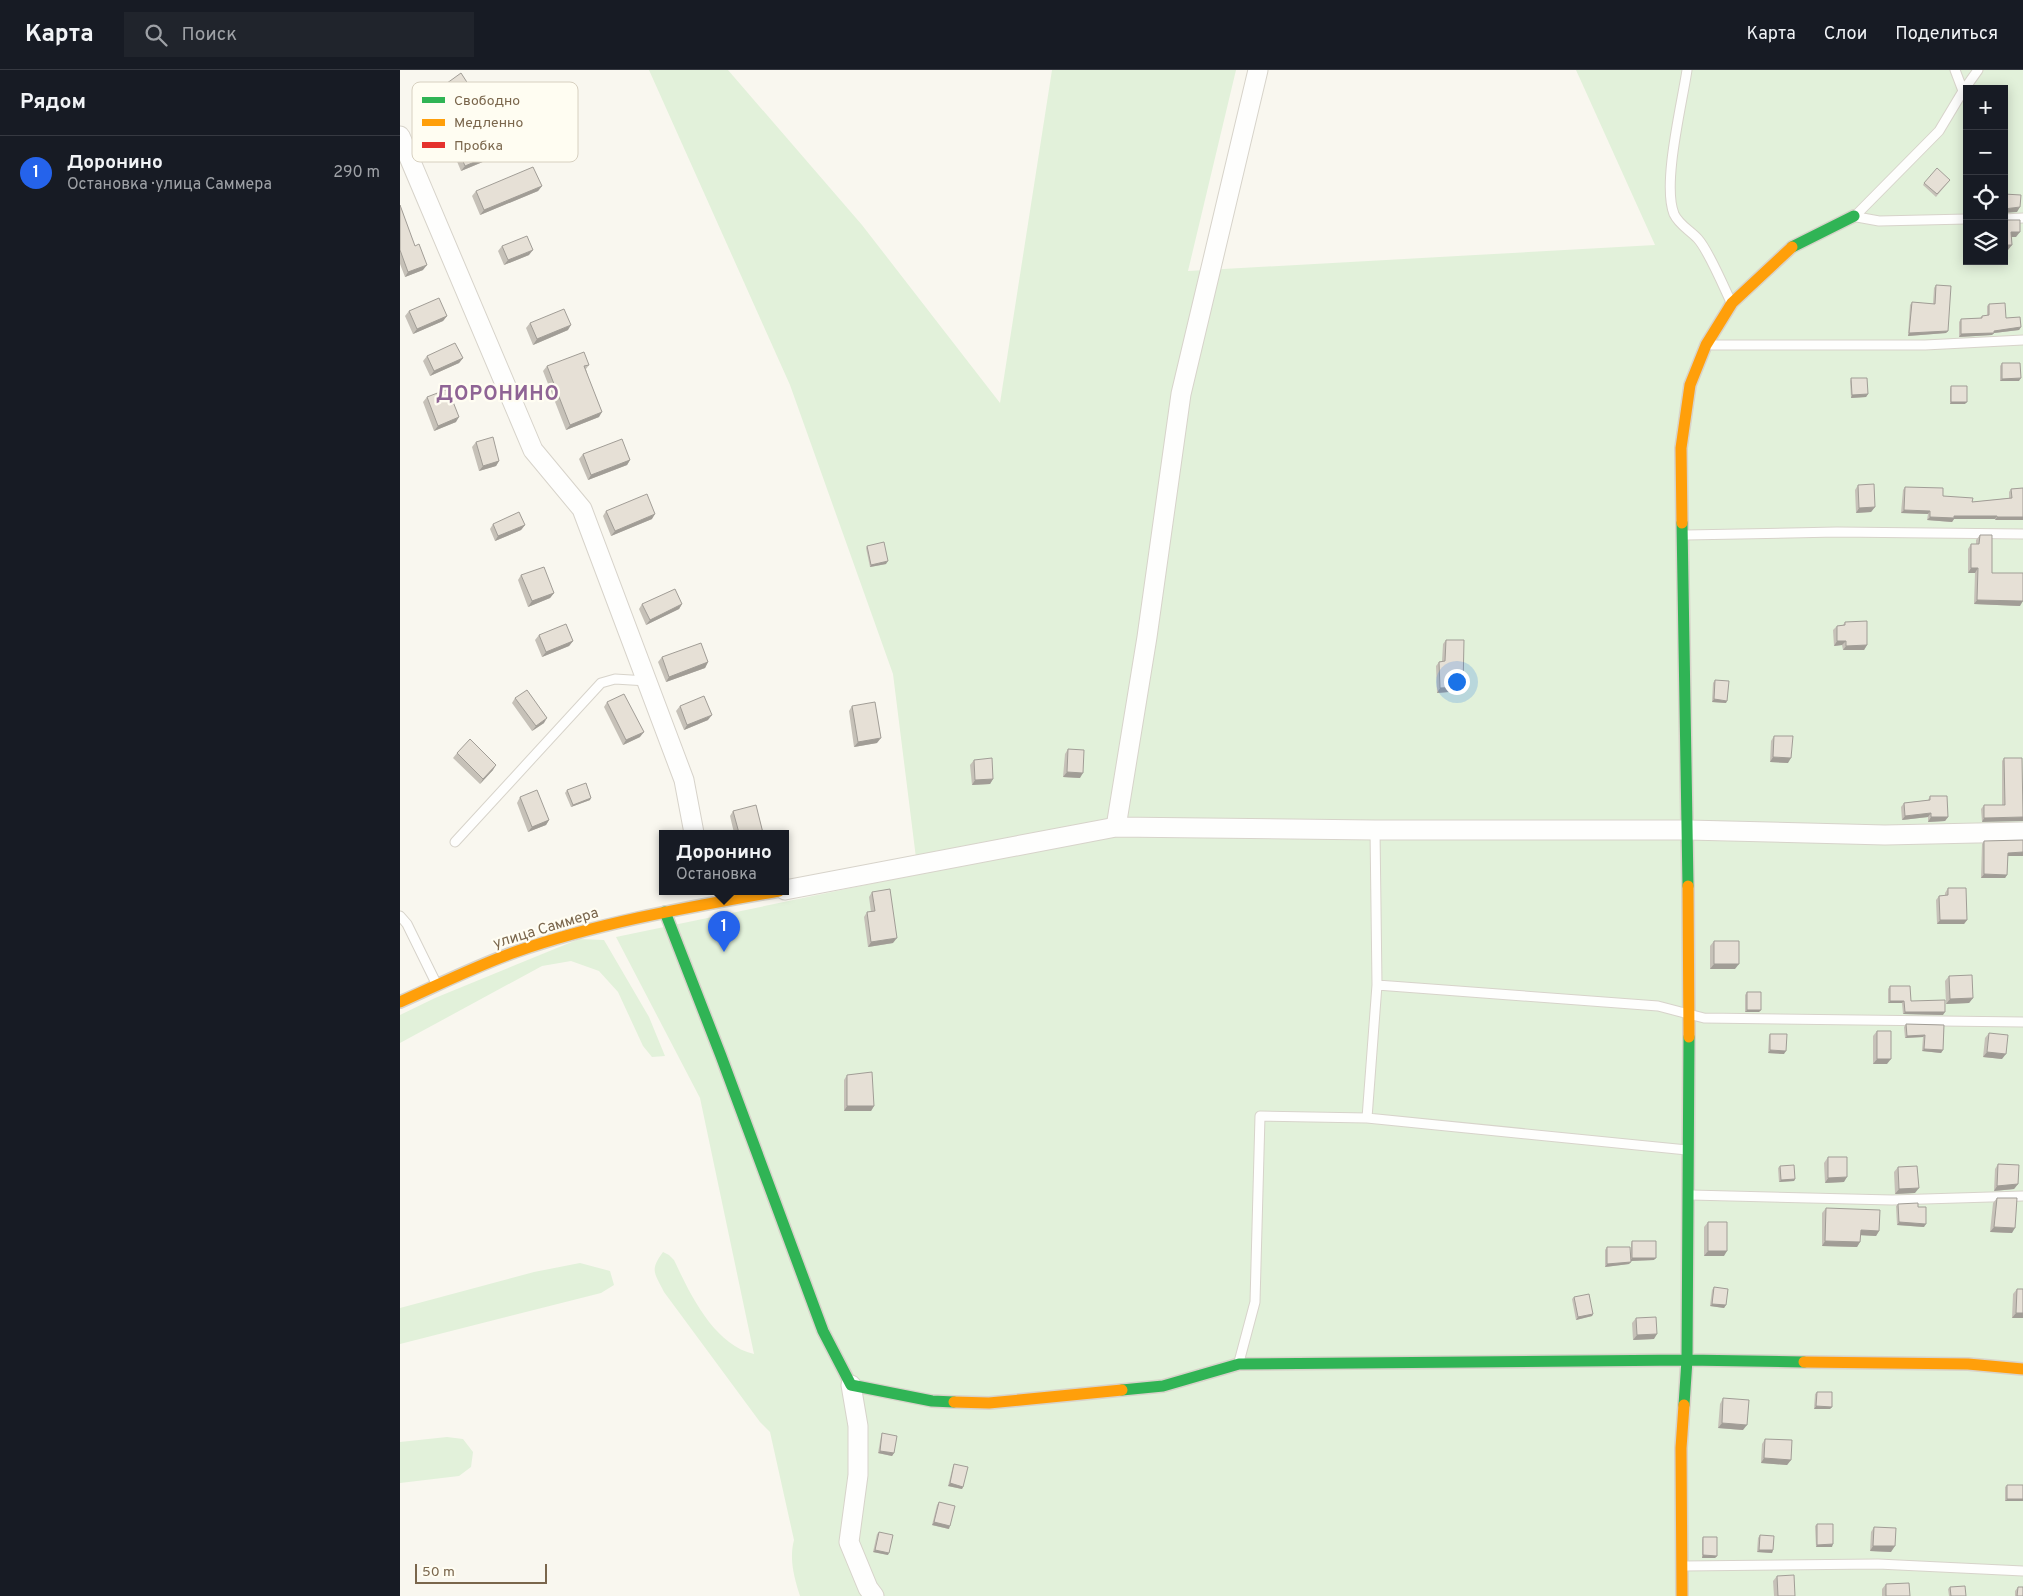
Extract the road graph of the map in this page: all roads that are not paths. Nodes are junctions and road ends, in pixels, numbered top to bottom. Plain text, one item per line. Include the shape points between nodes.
1 (1258, 70) edge
2 (1687, 70) edge
3 (1954, 70) edge
4 (1978, 70) edge
5 (1962, 90) junction
6 (400, 136) edge
7 (1854, 216) junction
8 (2023, 218) edge
9 (1963, 219) edge
10 (2008, 219) edge
11 (1732, 303) junction
12 (2023, 340) edge
13 (1706, 344) junction
14 (2023, 534) edge
15 (1683, 535) junction
16 (647, 681) junction
17 (1116, 827) junction
18 (693, 830) edge
19 (1375, 830) junction
20 (1688, 830) junction
21 (2023, 832) edge
22 (455, 842) dead end
23 (789, 889) edge
24 (737, 895) edge
25 (706, 898) edge
26 (665, 912) junction
27 (400, 916) edge
28 (1377, 985) junction
29 (437, 986) junction
30 (400, 1002) edge
31 (1689, 1015) junction
32 (2023, 1022) edge
33 (1367, 1118) junction
34 (1690, 1150) junction
35 (1688, 1195) junction
36 (2023, 1196) edge
37 (1687, 1360) junction
38 (1238, 1364) junction
39 (2023, 1368) edge
40 (851, 1384) junction
41 (1682, 1566) junction
42 (2023, 1571) edge
43 (874, 1596) edge
44 (1682, 1596) edge

1 - 17 street via 1181,394
2 - 11 lane via 1670,196 1675,215 1699,240
3 - 5 lane
4 - 5 lane
5 - 7 lane via 1940,131
6 - 16 street via 533,450 582,508
7 - 9 lane via 1879,221
7 - 11 street via 1790,248
8 - 10 lane
11 - 13 street
12 - 13 lane via 1925,345
13 - 15 street via 1690,385 1681,448
14 - 15 lane via 1837,532
15 - 20 street
16 - 18 street via 684,780
16 - 22 lane via 615,679 601,683
17 - 19 street
17 - 23 street
19 - 20 street
19 - 28 lane
20 - 21 street via 1885,835
20 - 31 street
24 - 25 street, улица Саммера
25 - 26 street, улица Саммера
26 - 29 street, улица Саммера via 532,946
26 - 40 street via 823,1331
27 - 29 lane
28 - 31 lane via 1658,1006
28 - 33 lane
29 - 30 street, улица Саммера
31 - 32 lane via 1704,1018
31 - 34 street
33 - 34 lane
33 - 38 lane via 1260,1116 1255,1302
34 - 35 street
35 - 36 lane via 1892,1200
35 - 37 street
37 - 38 street
37 - 39 street via 1968,1364
37 - 41 street via 1681,1448
38 - 40 street via 1164,1386 989,1403 932,1400
40 - 43 street via 858,1426 858,1474 850,1542
41 - 42 lane via 1878,1564
41 - 44 street

